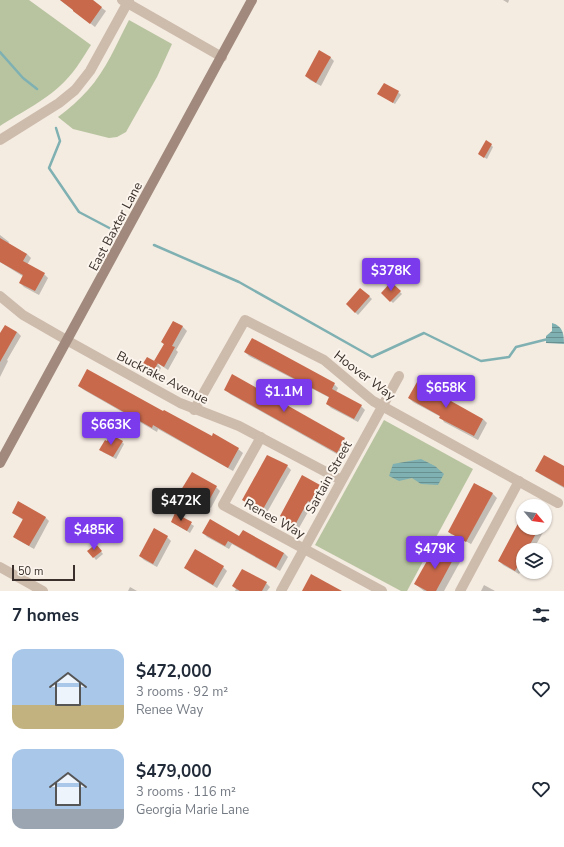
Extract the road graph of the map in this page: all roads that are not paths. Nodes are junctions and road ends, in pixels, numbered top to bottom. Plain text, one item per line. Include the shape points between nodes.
1 (252, 0) edge
2 (126, 1) edge
3 (222, 57) junction
4 (0, 140) edge
5 (0, 296) edge
6 (68, 340) junction
7 (399, 376) dead end
8 (382, 406) junction
9 (194, 410) junction
10 (261, 437) junction
11 (0, 463) edge
12 (342, 480) junction
13 (519, 482) junction
14 (558, 503) dead end
15 (304, 549) junction
16 (0, 566) edge
17 (43, 591) edge
18 (281, 591) edge
19 (382, 591) edge
20 (460, 591) edge

1 - 3 main road, East Baxter Lane
2 - 3 street
2 - 4 street via 90,71 75,90
3 - 6 main road, East Baxter Lane
5 - 6 street, Buckrake Avenue via 23,314
6 - 9 street, Buckrake Avenue
6 - 11 main road, East Baxter Lane
7 - 8 street, Sartain Street
8 - 9 street, Hoover Way via 324,360 245,320
8 - 12 street, Sartain Street
8 - 13 street, Hoover Way
9 - 10 street, Buckrake Avenue
10 - 12 street, Buckrake Avenue
10 - 15 street, Renee Way via 223,505
12 - 15 street, Sartain Street
13 - 14 street, Hoover Way
13 - 20 street
15 - 18 street, Sartain Street
15 - 19 street, Renee Way
16 - 17 street

